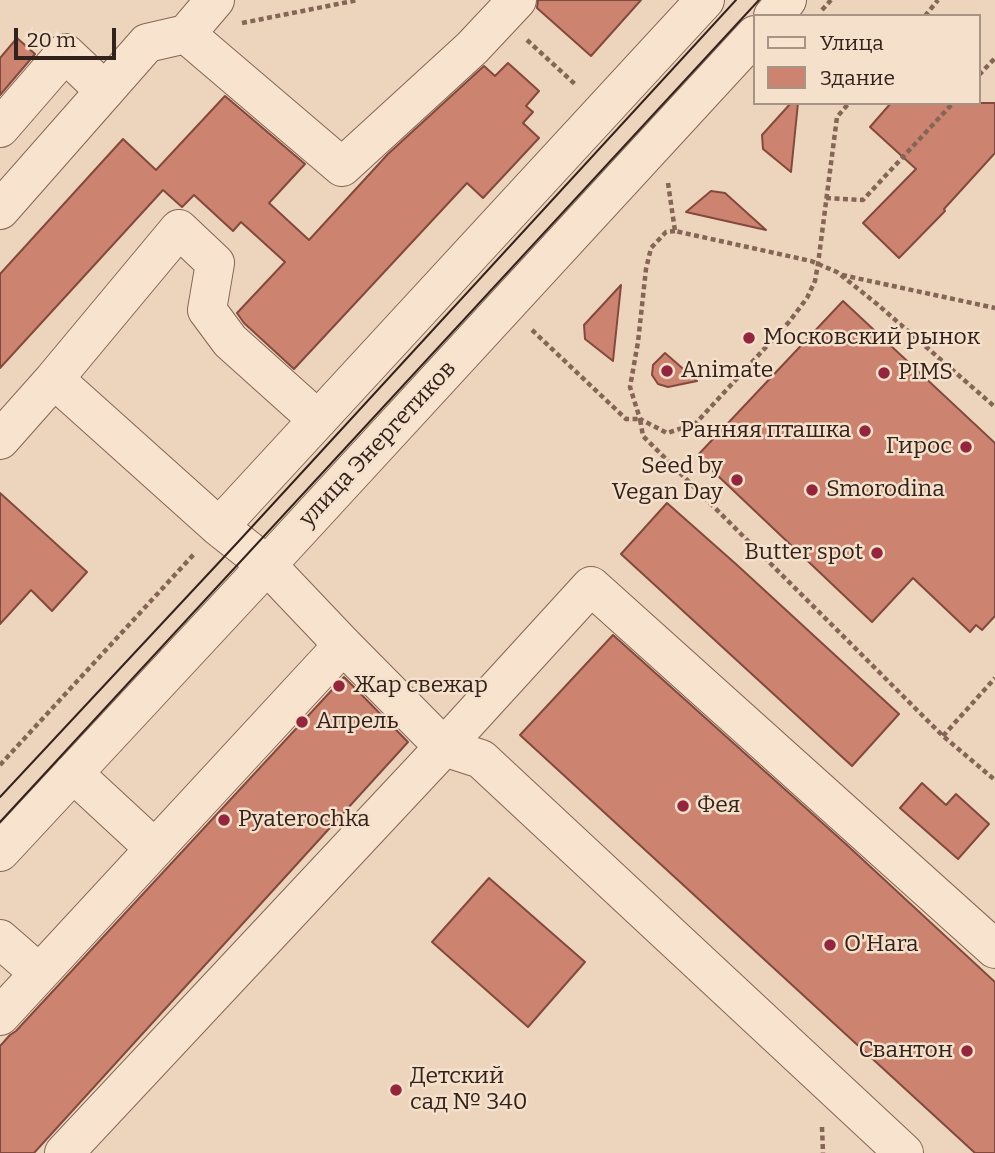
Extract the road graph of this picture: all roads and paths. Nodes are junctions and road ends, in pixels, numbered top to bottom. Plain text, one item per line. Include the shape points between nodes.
1 (358, 0) edge
2 (705, 0) edge
3 (787, 0) edge
4 (939, 0) edge
5 (509, 9) edge
6 (227, 12) edge
7 (775, 14) edge
8 (927, 14) edge
9 (186, 34) junction
10 (754, 36) edge
11 (995, 58) edge
12 (981, 73) edge
13 (105, 91) junction
14 (847, 105) edge
15 (951, 105) edge
16 (603, 110) junction
17 (0, 128) edge
18 (667, 175) dead end
19 (826, 198) junction
20 (0, 210) edge
21 (676, 231) junction
22 (818, 264) junction
23 (840, 274) junction
24 (995, 308) edge
25 (529, 327) dead end
26 (54, 379) junction
27 (995, 407) edge
28 (640, 419) junction
29 (318, 420) junction
30 (0, 440) edge
31 (219, 527) junction
32 (267, 565) junction
33 (343, 645) junction
34 (995, 678) edge
35 (943, 736) junction
36 (444, 747) junction
37 (0, 765) edge
38 (74, 773) junction
39 (995, 780) edge
40 (155, 848) junction
41 (0, 852) edge
42 (990, 936) edge
43 (0, 939) edge
44 (39, 974) junction
45 (0, 1016) edge
46 (64, 1153) edge
47 (904, 1153) edge

1 - 6 path
2 - 16 street
3 - 7 street
4 - 8 path
5 - 9 street via 342,167
5 - 16 path
6 - 9 street
9 - 13 street via 147,43
10 - 32 street, улица Энергетиков
11 - 12 path
13 - 17 street via 65,53
13 - 20 street
14 - 19 path via 837,117
15 - 19 path via 863,200
16 - 29 street
18 - 21 path
19 - 22 path
21 - 22 path
21 - 28 path via 666,232 651,248 646,269 630,387
22 - 23 path
22 - 28 path via 816,281 795,314 695,424 667,433
23 - 24 path
23 - 27 path
25 - 28 path via 626,419
26 - 29 street via 180,229 215,263 207,310 230,341
26 - 30 street
26 - 31 street
28 - 35 path via 642,436
29 - 31 street
31 - 32 street
31 - 37 path
32 - 33 street
32 - 38 street, улица Энергетиков
33 - 36 street
33 - 40 street
34 - 35 path
35 - 39 path
36 - 42 street via 591,586
36 - 46 street
36 - 47 street via 481,759
38 - 40 street
38 - 41 street, улица Энергетиков
40 - 44 street
43 - 44 street
44 - 45 street

